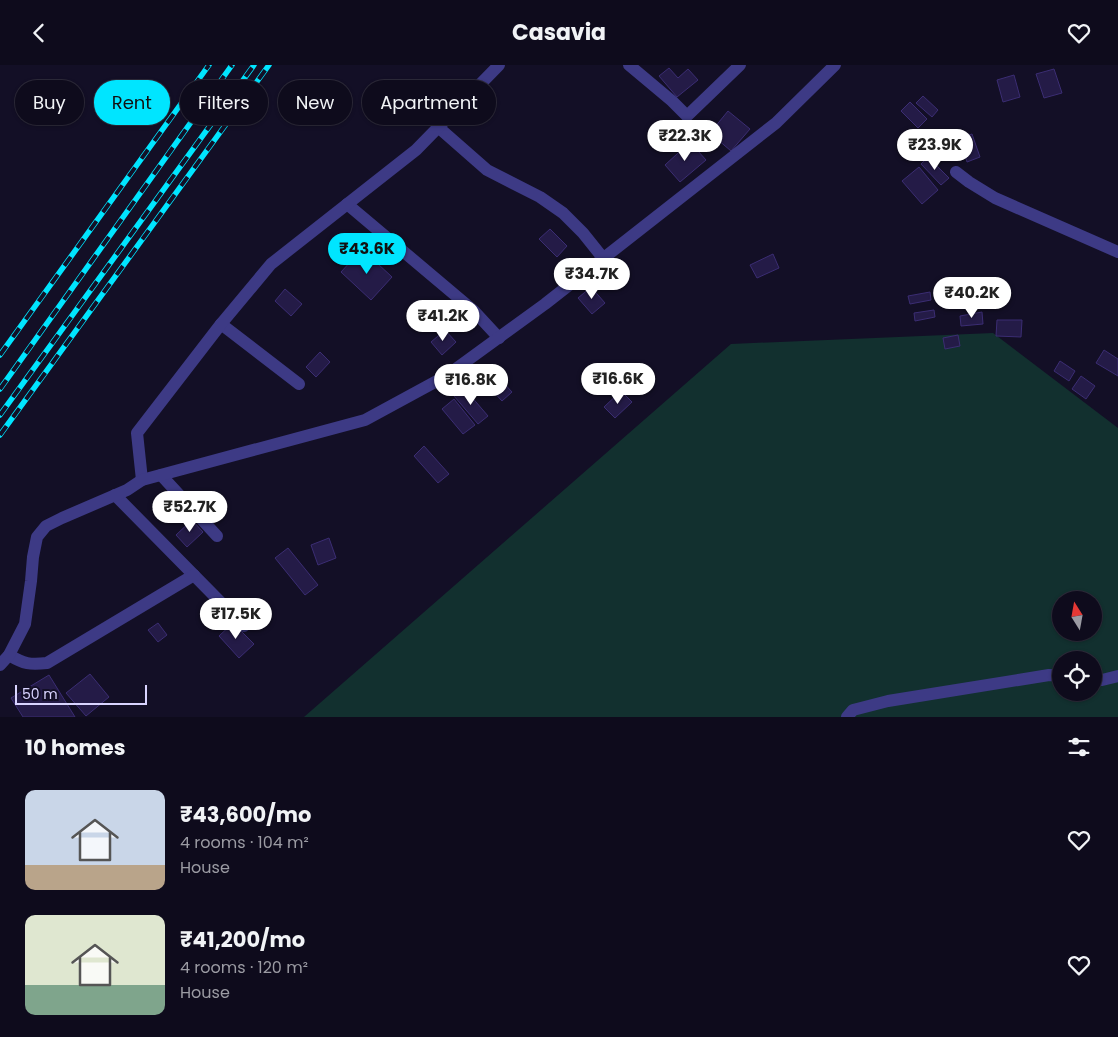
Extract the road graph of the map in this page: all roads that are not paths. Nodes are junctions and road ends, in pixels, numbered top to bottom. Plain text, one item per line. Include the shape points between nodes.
1 (499, 65) edge
2 (629, 65) edge
3 (740, 65) edge
4 (835, 65) edge
5 (438, 127) junction
6 (956, 172) dead end
7 (347, 204) junction
8 (1118, 251) edge
9 (603, 258) junction
10 (221, 324) junction
11 (499, 338) junction
12 (299, 384) dead end
13 (161, 475) junction
14 (142, 480) junction
15 (115, 495) junction
16 (217, 537) dead end
17 (194, 575) junction
18 (244, 626) dead end
19 (9, 655) junction
20 (0, 665) edge
21 (1052, 675) edge
22 (1118, 676) edge
23 (1102, 680) edge
24 (846, 717) edge

1 - 5 street
2 - 3 street via 687,116
4 - 9 street via 776,123
5 - 7 street via 416,150
5 - 9 street via 487,169 563,213
6 - 8 street via 995,198
7 - 10 street via 272,264
7 - 11 street via 474,311
9 - 11 street
10 - 12 street
10 - 14 street via 137,433
11 - 13 street via 446,376 365,420
13 - 14 street
13 - 16 street
14 - 15 street
15 - 17 street
15 - 19 street via 46,526 37,537 25,624
17 - 18 street
17 - 19 street via 47,663 31,665
19 - 20 street
21 - 24 street via 888,701 853,709
22 - 23 street

